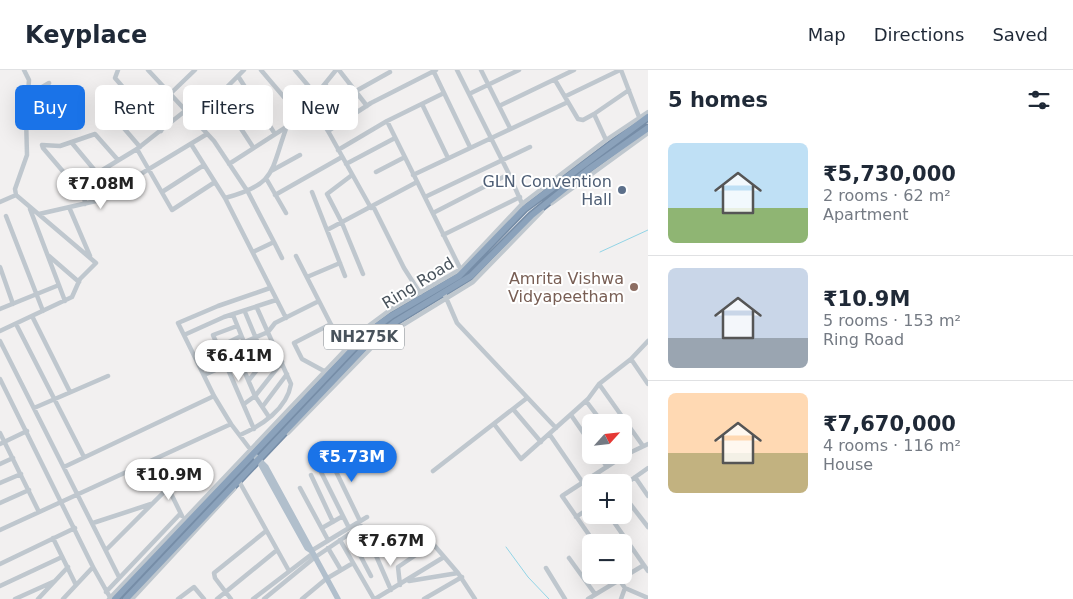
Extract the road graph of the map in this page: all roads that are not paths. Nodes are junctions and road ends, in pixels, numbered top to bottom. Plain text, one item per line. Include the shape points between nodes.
1 (24, 70) edge
2 (118, 70) edge
3 (157, 70) edge
4 (195, 70) edge
5 (244, 70) edge
6 (261, 70) edge
7 (295, 70) edge
8 (338, 70) edge
9 (434, 70) edge
10 (457, 70) edge
11 (481, 70) edge
12 (519, 70) edge
13 (574, 70) edge
14 (621, 70) edge
15 (391, 71) edge
16 (150, 72) edge
17 (238, 76) junction
18 (555, 80) junction
19 (49, 83) dead end
20 (325, 84) edge
21 (29, 85) edge
22 (46, 85) edge
23 (162, 85) edge
24 (229, 85) edge
25 (308, 85) edge
26 (351, 85) edge
27 (488, 85) junction
28 (358, 90) edge
29 (629, 90) junction
30 (173, 91) edge
31 (444, 93) junction
32 (358, 94) edge
33 (469, 94) junction
34 (283, 96) edge
35 (566, 96) junction
36 (173, 97) edge
37 (568, 102) junction
38 (422, 104) junction
39 (367, 106) junction
40 (499, 106) junction
41 (183, 109) edge
42 (358, 112) edge
43 (648, 112) edge
44 (183, 113) edge
45 (594, 114) junction
46 (639, 117) junction
47 (648, 117) edge
48 (387, 121) junction
49 (510, 128) junction
50 (648, 128) edge
51 (283, 129) edge
52 (26, 130) edge
53 (124, 130) edge
54 (203, 130) edge
55 (242, 130) edge
56 (286, 130) edge
57 (161, 131) junction
58 (328, 131) edge
59 (207, 134) junction
60 (275, 134) junction
61 (648, 134) edge
62 (490, 137) junction
63 (395, 138) junction
64 (606, 140) junction
65 (72, 143) junction
66 (191, 144) junction
67 (253, 147) junction
68 (470, 147) junction
69 (530, 147) dead end
70 (138, 148) junction
71 (338, 150) junction
72 (616, 153) junction
73 (300, 155) dead end
74 (342, 157) junction
75 (404, 157) junction
76 (448, 158) junction
77 (502, 159) junction
78 (118, 160) junction
79 (229, 164) junction
80 (346, 164) junction
81 (204, 165) junction
82 (149, 170) junction
83 (271, 171) junction
84 (376, 172) dead end
85 (97, 173) junction
86 (510, 174) junction
87 (352, 175) junction
88 (414, 175) junction
89 (267, 180) junction
90 (215, 182) junction
91 (417, 182) junction
92 (76, 186) junction
93 (162, 192) junction
94 (248, 192) junction
95 (312, 192) dead end
96 (275, 195) junction
97 (16, 196) junction
98 (520, 197) junction
99 (225, 198) junction
100 (425, 198) junction
101 (0, 202) edge
102 (85, 204) junction
103 (69, 207) junction
104 (372, 207) junction
105 (523, 207) junction
106 (29, 208) junction
107 (286, 213) dead end
108 (433, 213) junction
109 (39, 214) junction
110 (6, 216) dead end
111 (342, 223) junction
112 (327, 230) junction
113 (443, 235) junction
114 (274, 242) junction
115 (252, 252) junction
116 (48, 256) junction
117 (296, 256) dead end
118 (90, 258) junction
119 (282, 258) dead end
120 (340, 263) junction
121 (0, 267) edge
122 (462, 271) junction
123 (363, 274) dead end
124 (345, 276) dead end
125 (307, 277) junction
126 (79, 282) junction
127 (6, 284) junction
128 (59, 285) junction
129 (0, 287) edge
130 (270, 288) junction
131 (420, 293) junction
132 (36, 294) junction
133 (445, 296) junction
134 (276, 300) junction
135 (65, 301) junction
136 (320, 301) junction
137 (13, 304) junction
138 (218, 306) junction
139 (257, 308) junction
140 (0, 309) edge
141 (43, 312) junction
142 (244, 312) junction
143 (233, 314) junction
144 (32, 316) junction
145 (224, 317) junction
146 (286, 318) junction
147 (16, 324) junction
148 (331, 324) junction
149 (237, 326) junction
150 (0, 331) edge
151 (268, 332) junction
152 (184, 336) junction
153 (241, 336) junction
154 (256, 338) junction
155 (648, 340) edge
156 (0, 341) edge
157 (244, 342) junction
158 (234, 347) junction
159 (220, 349) junction
160 (344, 350) junction
161 (631, 359) junction
162 (265, 360) junction
163 (198, 362) junction
164 (282, 362) junction
165 (227, 365) junction
166 (274, 371) junction
167 (324, 371) junction
168 (287, 374) junction
169 (204, 375) junction
170 (108, 376) dead end
171 (0, 379) edge
172 (249, 380) junction
173 (599, 384) junction
174 (648, 384) edge
175 (70, 392) junction
176 (214, 396) junction
177 (255, 396) junction
178 (527, 398) junction
179 (55, 400) junction
180 (586, 401) junction
181 (244, 404) junction
182 (263, 406) junction
183 (34, 408) junction
184 (513, 409) junction
185 (596, 414) edge
186 (571, 415) junction
187 (269, 417) junction
188 (231, 424) junction
189 (494, 424) junction
190 (556, 428) junction
191 (254, 429) junction
192 (27, 431) junction
193 (582, 431) edge
194 (0, 433) edge
195 (240, 435) junction
196 (550, 435) junction
197 (541, 442) junction
198 (2, 443) edge
199 (646, 445) edge
200 (251, 450) junction
201 (632, 451) edge
202 (327, 453) dead end
203 (84, 457) junction
204 (13, 458) junction
205 (155, 461) junction
206 (259, 462) junction
207 (0, 464) edge
208 (605, 464) edge
209 (611, 464) edge
210 (64, 467) junction
211 (607, 467) junction
212 (319, 468) dead end
213 (648, 468) edge
214 (432, 471) dead end
215 (21, 474) junction
216 (596, 474) edge
217 (310, 475) dead end
218 (635, 477) junction
219 (632, 479) edge
220 (582, 482) edge
221 (0, 483) edge
222 (240, 483) junction
223 (582, 484) edge
224 (166, 486) junction
225 (300, 488) dead end
226 (29, 490) junction
227 (79, 494) junction
228 (648, 496) edge
229 (62, 501) junction
230 (0, 503) edge
231 (152, 504) junction
232 (632, 506) edge
233 (39, 512) junction
234 (582, 513) edge
235 (182, 516) junction
236 (343, 516) junction
237 (367, 517) dead end
238 (576, 517) junction
239 (360, 521) junction
240 (333, 522) junction
241 (93, 524) junction
242 (616, 524) edge
243 (648, 527) edge
244 (75, 528) junction
245 (322, 528) junction
246 (0, 530) edge
247 (266, 531) junction
248 (349, 531) junction
249 (588, 534) edge
250 (54, 538) junction
251 (328, 540) junction
252 (340, 540) junction
253 (328, 548) junction
254 (106, 550) junction
255 (277, 550) junction
256 (312, 553) junction
257 (62, 557) junction
258 (444, 557) junction
259 (569, 558) dead end
260 (353, 563) junction
261 (0, 564) edge
262 (644, 565) junction
263 (68, 567) junction
264 (93, 567) junction
265 (546, 568) dead end
266 (341, 570) junction
267 (288, 571) junction
268 (632, 571) edge
269 (648, 571) edge
270 (460, 575) junction
271 (372, 576) dead end
272 (119, 577) junction
273 (326, 579) junction
274 (55, 581) junction
275 (405, 582) junction
276 (609, 584) edge
277 (622, 584) edge
278 (76, 585) junction
279 (400, 585) junction
280 (0, 586) edge
281 (625, 588) junction
282 (391, 590) junction
283 (106, 592) junction
284 (226, 592) junction
285 (271, 593) junction
286 (595, 594) junction
287 (648, 598) edge
288 (15, 599) edge
289 (38, 599) edge
290 (63, 599) edge
291 (112, 599) edge
292 (126, 599) edge
293 (132, 599) edge
294 (178, 599) edge
295 (204, 599) edge
296 (217, 599) edge
297 (231, 599) edge
298 (253, 599) edge
299 (264, 599) edge
300 (276, 599) edge
301 (302, 599) edge
302 (338, 599) edge
303 (374, 599) edge
304 (424, 599) edge
305 (475, 599) edge
306 (566, 599) edge
307 (588, 599) edge
308 (621, 599) edge

1 - 21 street
2 - 57 street via 115,78
3 - 16 street
4 - 30 street
5 - 17 street
6 - 34 street
7 - 25 street
8 - 20 street
8 - 26 street
9 - 31 street
9 - 39 street
10 - 33 street
11 - 27 street
12 - 27 street
13 - 18 street
14 - 29 street
14 - 35 street
15 - 28 street
16 - 23 street
17 - 24 street
17 - 60 street
18 - 35 street
18 - 40 street
19 - 22 street
27 - 33 street
27 - 40 street
29 - 45 street
29 - 46 street
31 - 38 street
31 - 68 street
32 - 39 street
33 - 62 street
35 - 37 street
36 - 41 street
37 - 45 street via 581,120
37 - 49 street
38 - 48 street
38 - 76 street
39 - 42 street
40 - 49 street
43 - 46 street
44 - 57 street
45 - 64 street
46 - 64 street
47 - 105 highway, Ring Road / NH275K
48 - 63 street
48 - 71 street
49 - 62 street
50 - 72 highway, Ring Road / NH275K
51 - 60 street
52 - 97 street via 27,155 15,189
53 - 70 street
54 - 59 street
55 - 67 street
56 - 83 street
57 - 70 street
58 - 71 street
59 - 66 street
59 - 79 street
60 - 67 street
61 - 72 street
62 - 68 street
62 - 77 street
63 - 75 street
63 - 80 street
64 - 105 street
65 - 78 street via 95,134
65 - 85 street
65 - 92 street via 42,146
66 - 81 street
66 - 82 street
67 - 79 street
68 - 76 street
69 - 77 street
70 - 78 street
70 - 82 street
71 - 74 street
72 - 133 highway, Ring Road / NH275K via 532,215 471,276
73 - 83 street
74 - 80 street
74 - 96 street
75 - 84 street
75 - 88 street
76 - 88 street
77 - 86 street
77 - 100 street
78 - 85 street
79 - 94 street
80 - 87 street
81 - 90 street
81 - 93 street
82 - 93 street
82 - 102 street via 96,201
83 - 89 street
85 - 92 street
86 - 98 street
86 - 108 street
87 - 104 street
87 - 111 street via 327,193
88 - 91 street
89 - 94 street
89 - 96 street
90 - 93 street via 172,210
90 - 99 street
91 - 100 street
91 - 104 street
92 - 102 street via 85,198
94 - 99 street
94 - 114 street
95 - 112 street
96 - 107 street
97 - 101 street
97 - 106 street
98 - 105 street
98 - 113 street
99 - 115 street
100 - 108 street
102 - 103 street
103 - 109 street
103 - 118 street
104 - 111 street
104 - 131 street
105 - 122 highway, Ring Road / NH275K
106 - 109 street
106 - 116 street
108 - 113 street
109 - 118 street
110 - 132 street
111 - 112 street
111 - 123 street
112 - 120 street
113 - 122 street
114 - 115 street
114 - 119 street
115 - 130 street
116 - 126 street
116 - 128 street
117 - 125 street
118 - 126 street via 96,263
120 - 124 street
120 - 125 street
121 - 127 street
122 - 131 street
122 - 200 highway, Ring Road / NH275K via 370,331
125 - 136 street
126 - 135 street via 72,297
127 - 129 street
127 - 137 street
128 - 132 street
128 - 135 street
130 - 134 street
130 - 138 street
131 - 160 street via 376,319
132 - 137 street
132 - 141 street
133 - 178 street via 456,323
133 - 206 highway, Ring Road / NH275K via 395,322 374,338
134 - 139 street
134 - 146 street
135 - 141 street
136 - 146 street
136 - 148 street
137 - 140 street
138 - 145 street
138 - 152 street via 178,324
139 - 142 street
139 - 151 street
141 - 144 street
142 - 143 street
142 - 154 street
143 - 145 street
143 - 149 street
144 - 147 street
144 - 175 street
145 - 152 street
146 - 151 street via 275,323
147 - 150 street
147 - 179 street
148 - 160 street
148 - 167 street via 294,343 302,359
149 - 153 street
149 - 159 street via 213,335
151 - 154 street
151 - 164 street
152 - 163 street
153 - 157 street
153 - 159 street
154 - 157 street
154 - 162 street
155 - 161 street
156 - 183 street
157 - 158 street
158 - 159 street
158 - 172 street
159 - 163 street
159 - 165 street
160 - 167 street
161 - 173 street
161 - 174 street
162 - 166 street
162 - 172 street
163 - 169 street
164 - 166 street
164 - 168 street
165 - 169 street
165 - 181 street
166 - 177 street
167 - 200 street
168 - 182 street
168 - 187 street via 290,390
169 - 176 street
170 - 175 street
171 - 192 street
172 - 177 street
173 - 180 street
173 - 199 street
175 - 179 street
176 - 188 street
176 - 203 street
177 - 181 street
177 - 182 street
178 - 184 street
178 - 190 street
179 - 183 street
179 - 203 street
180 - 185 street
180 - 186 street
181 - 191 street
182 - 187 street
183 - 210 street
184 - 189 street
184 - 197 street
186 - 190 street
186 - 193 street
187 - 191 street
188 - 195 street
188 - 205 street
189 - 197 street via 521,459
189 - 214 street
190 - 196 street
191 - 195 street
192 - 198 street
192 - 229 street
194 - 198 street
195 - 200 street
196 - 197 street
196 - 220 street
198 - 204 street
199 - 201 street
200 - 206 main road
200 - 235 street
200 - 291 highway, Ring Road / NH275K
202 - 239 street
203 - 210 street
204 - 207 street
204 - 215 street
205 - 224 street
205 - 227 street
206 - 222 street
206 - 256 main road
206 - 292 highway, Ring Road / NH275K
208 - 211 street
209 - 211 street
210 - 227 street
211 - 216 street
212 - 236 street
213 - 218 street
215 - 221 street
215 - 226 street
217 - 240 street
218 - 219 street
218 - 228 street
222 - 247 street
222 - 293 street
223 - 238 street via 562,496
224 - 231 street
224 - 235 street
225 - 245 street
226 - 230 street
226 - 233 street
227 - 229 street
227 - 241 street
229 - 233 street
229 - 244 street
231 - 241 street
231 - 254 street
232 - 243 street
233 - 246 street
234 - 238 street
235 - 272 street
235 - 291 street
236 - 240 street
236 - 248 street
237 - 239 street
238 - 249 street
239 - 248 street
240 - 245 street
241 - 254 street
242 - 262 street
244 - 250 street
244 - 264 street
245 - 251 street
247 - 255 street
247 - 284 street via 214,573
248 - 251 street
248 - 252 street
248 - 271 street
248 - 282 street via 361,526 364,528
250 - 257 street
250 - 261 street
251 - 256 street
252 - 253 street
252 - 260 street
253 - 256 street
253 - 266 street
254 - 272 street
255 - 267 street
255 - 284 street
256 - 267 street
256 - 273 main road
256 - 285 street
257 - 263 street
257 - 280 street
258 - 270 street
258 - 275 street
258 - 279 street via 434,545 429,546 398,567
259 - 286 street
260 - 266 street
260 - 303 street
262 - 268 street
262 - 269 street
263 - 274 street
263 - 278 street
264 - 278 street
264 - 283 street
265 - 306 street
266 - 273 street
267 - 298 street
270 - 275 street
270 - 304 street
270 - 305 street
272 - 283 street
273 - 301 street
273 - 302 main road
274 - 288 street
274 - 289 street
275 - 279 street
276 - 286 street
277 - 281 street
278 - 290 street
279 - 282 street
281 - 287 street
281 - 308 street
282 - 303 street
283 - 291 street
284 - 296 street
284 - 297 street
285 - 299 street
285 - 300 street
286 - 307 street
294 - 295 street via 194,587

